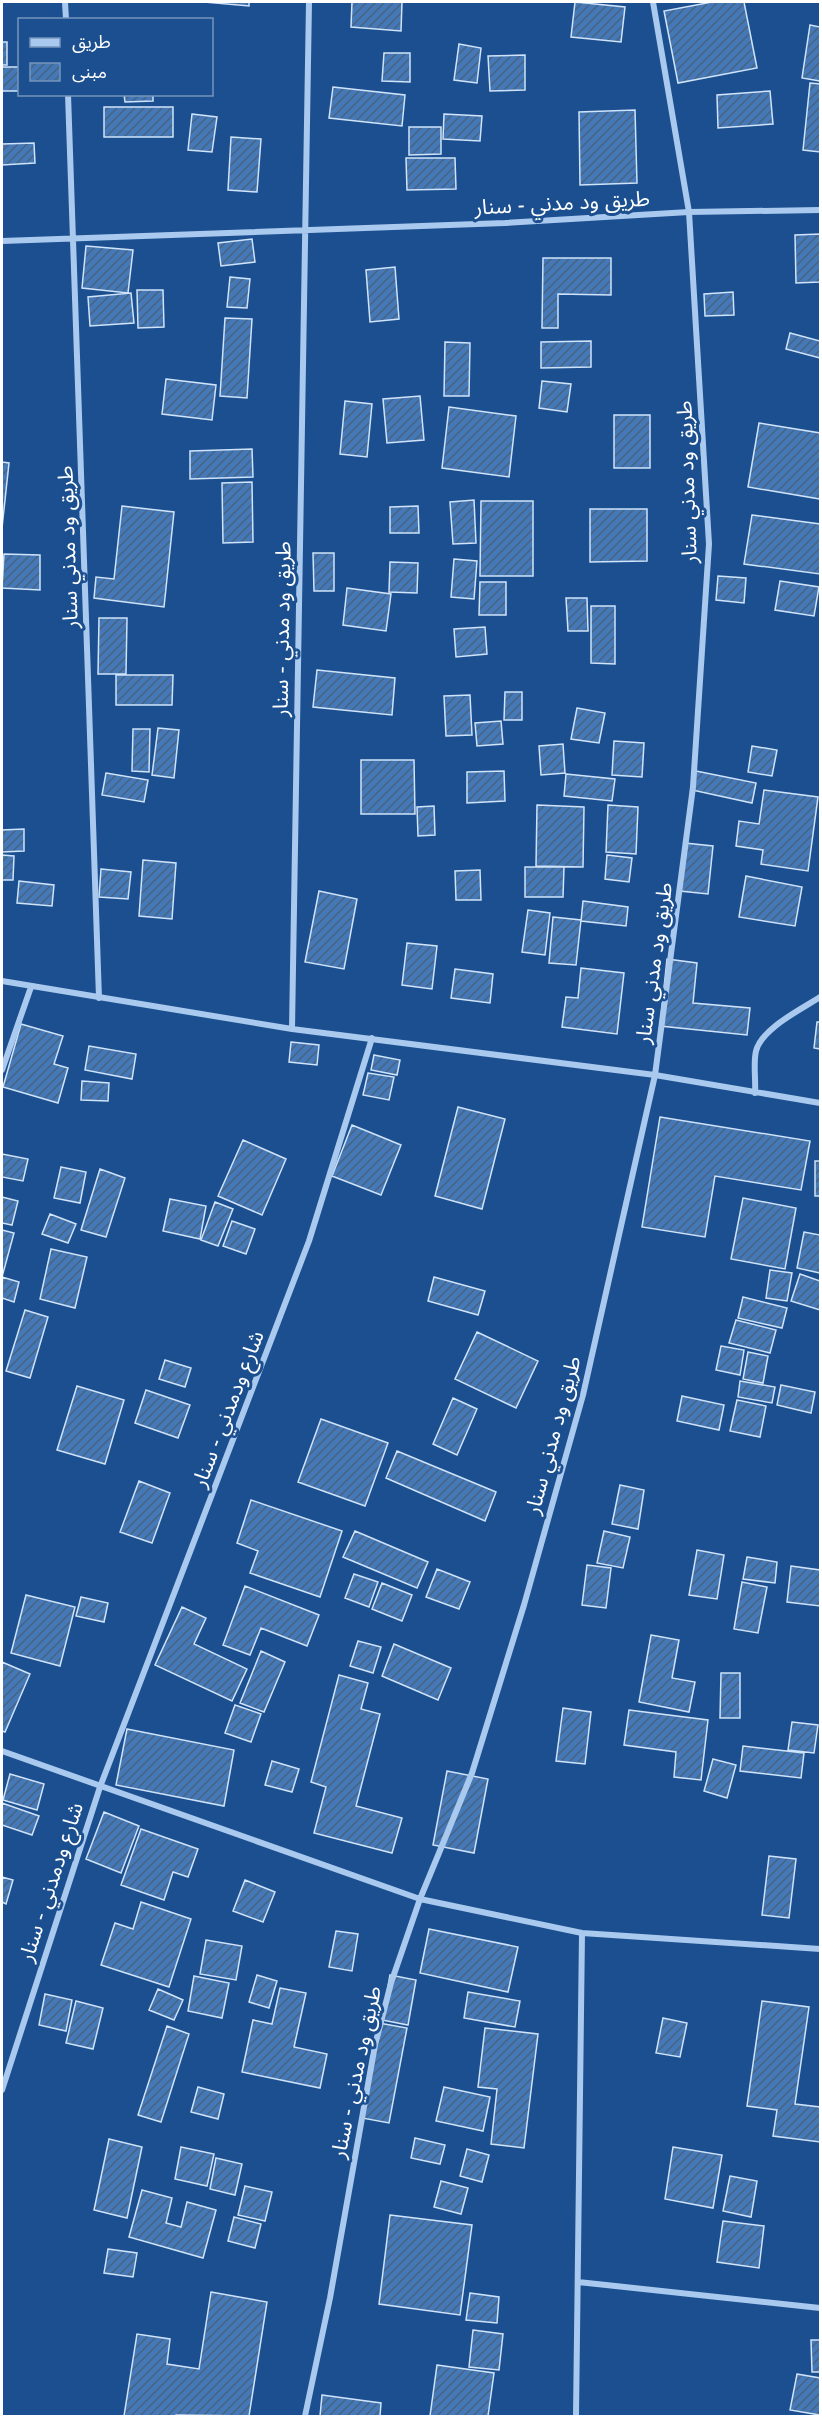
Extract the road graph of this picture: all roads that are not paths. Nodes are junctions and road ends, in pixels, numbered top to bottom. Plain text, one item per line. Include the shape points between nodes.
1 (65, 2) edge
2 (309, 2) edge
3 (653, 2) edge
4 (66, 18) edge
5 (68, 96) edge
6 (820, 210) edge
7 (689, 212) junction
8 (306, 229) junction
9 (74, 239) junction
10 (2, 241) edge
11 (2, 981) edge
12 (31, 987) junction
13 (820, 997) edge
14 (99, 998) junction
15 (292, 1029) junction
16 (372, 1038) junction
17 (2, 1070) edge
18 (655, 1075) junction
19 (755, 1093) junction
20 (820, 1103) edge
21 (2, 1751) edge
22 (100, 1787) junction
23 (420, 1899) junction
24 (582, 1933) junction
25 (820, 1949) edge
26 (2, 2090) edge
27 (578, 2282) junction
28 (820, 2308) edge
29 (305, 2416) edge
30 (576, 2416) edge

1 - 4 street
2 - 8 street, طريق ود مدني - سنار
3 - 7 street, طريق ود مدني سنار
5 - 9 street, طريق ود مدني سنار
6 - 7 street, طريق ود مدني - سنار
7 - 8 street, طريق ود مدني - سنار
7 - 18 street, طريق ود مدني سنار via 709,544 693,787
8 - 9 street, طريق ود مدني - سنار
8 - 15 street, طريق ود مدني - سنار
9 - 10 street, طريق ود مدني - سنار
9 - 14 street, طريق ود مدني سنار
11 - 12 street
12 - 14 street
12 - 17 street
13 - 19 street via 762,1039 756,1050
14 - 15 street
15 - 16 street
16 - 18 street
16 - 22 street, شارع ودمدني - سنار via 309,1241
18 - 19 street
18 - 23 street, طريق ود مدني سنار via 580,1407 472,1773
19 - 20 street
21 - 22 street, شارع ودمدني - سنار
22 - 23 street, شارع ودمدني - سنار
22 - 26 street, شارع ودمدني - سنار
23 - 24 street
23 - 29 street, طريق ود مدني - سنار via 375,2045
24 - 25 street
24 - 27 street
27 - 28 street
27 - 30 street

